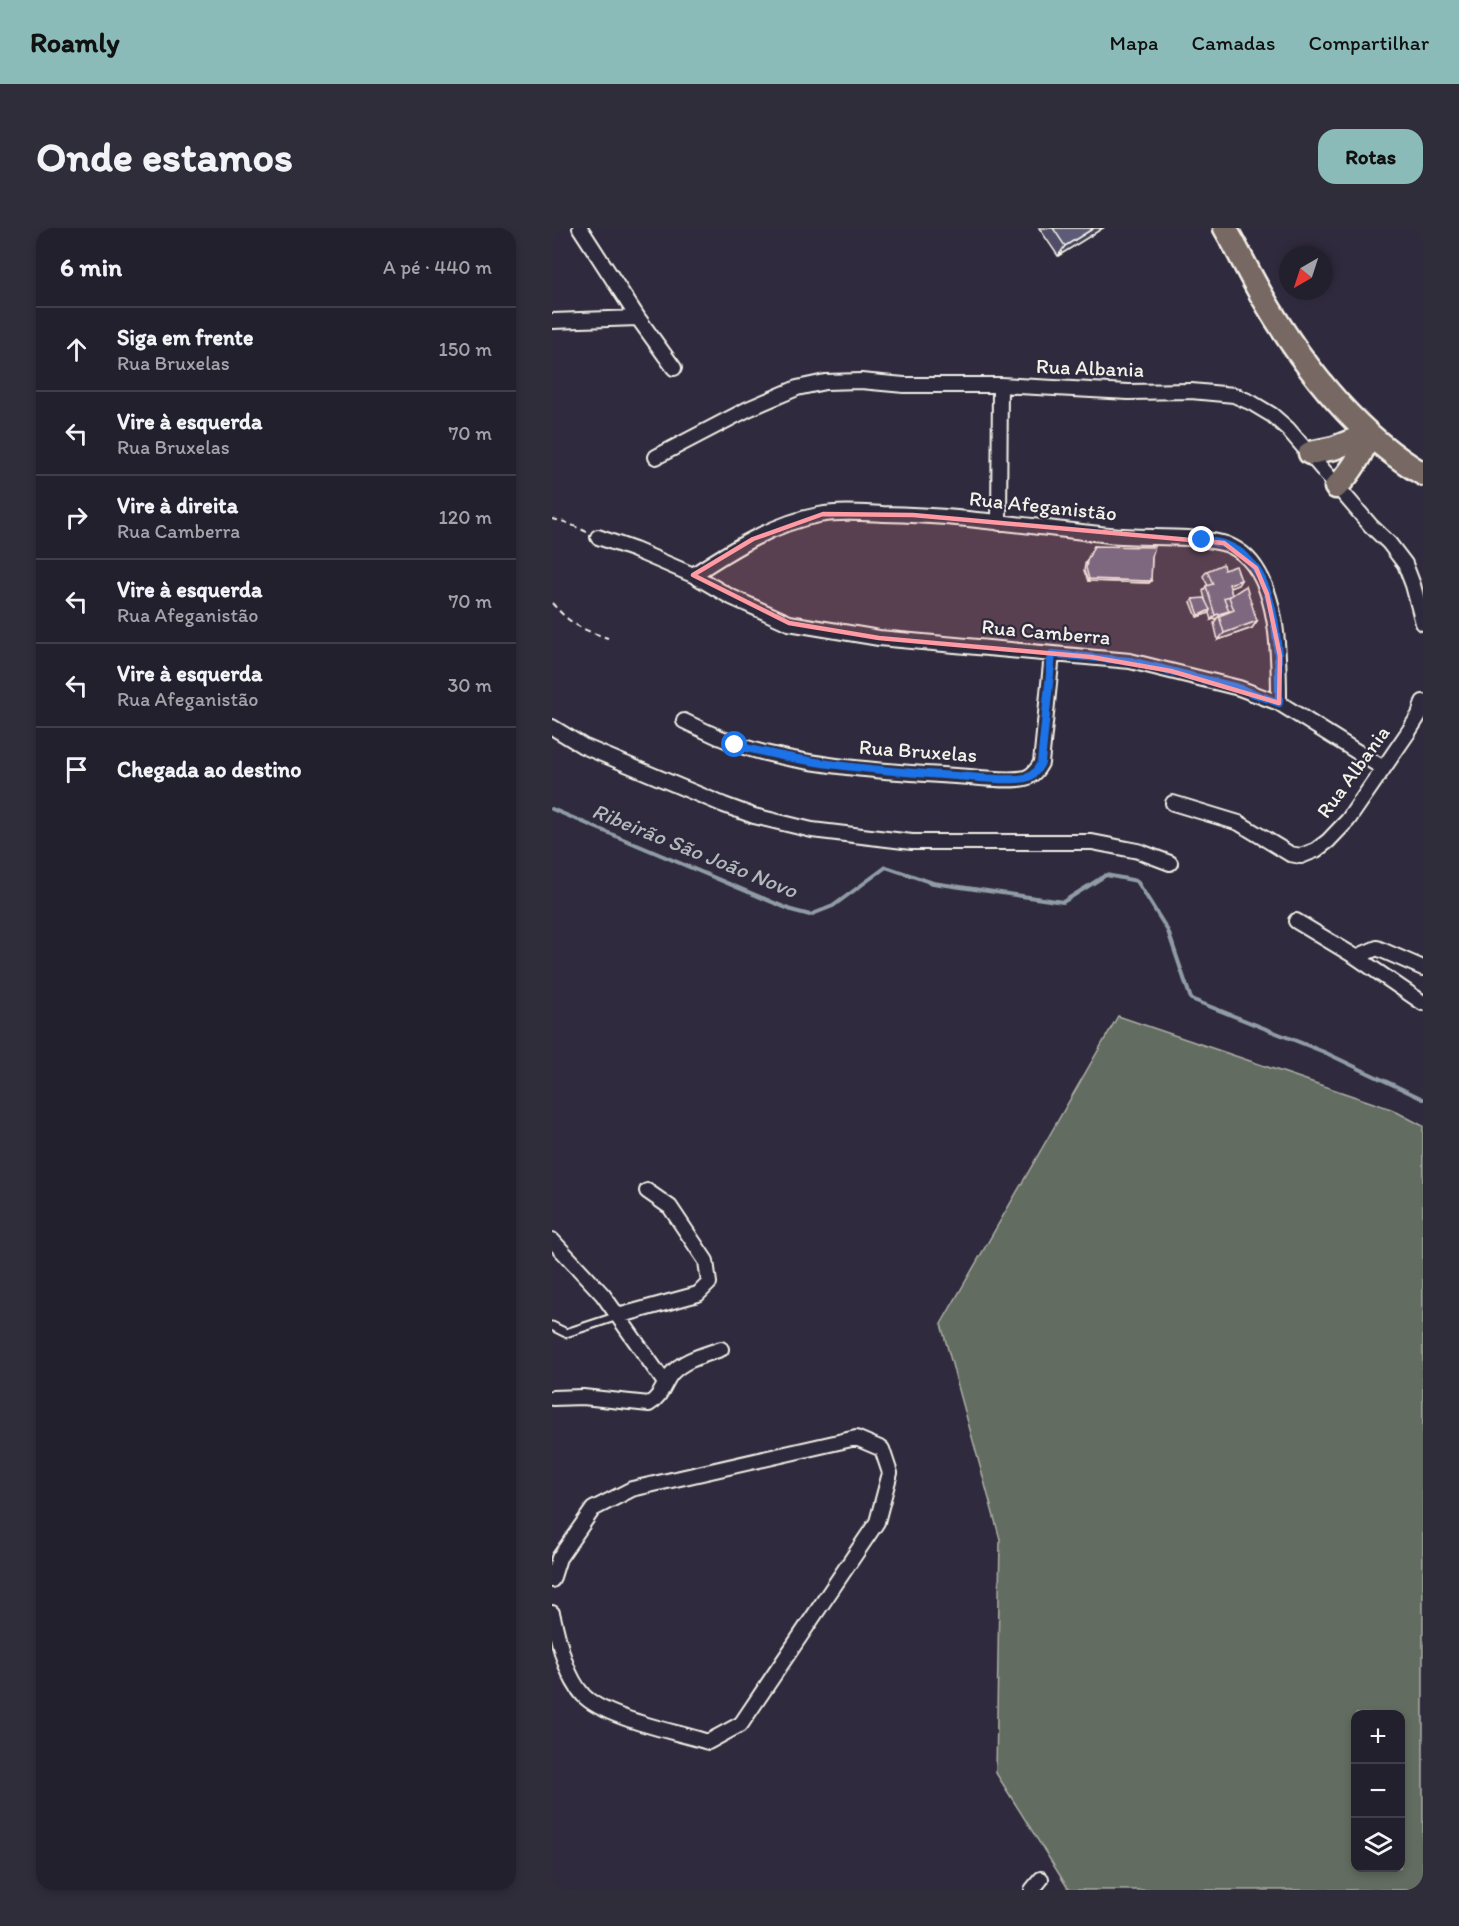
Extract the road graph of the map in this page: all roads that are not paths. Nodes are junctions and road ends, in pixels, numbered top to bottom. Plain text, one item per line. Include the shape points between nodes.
1 (580, 228) edge
2 (1225, 228) edge
3 (638, 318) junction
4 (552, 321) edge
5 (674, 368) dead end
6 (1000, 385) junction
7 (1369, 434) junction
8 (1310, 453) junction
9 (656, 457) dead end
10 (1423, 474) edge
11 (1336, 487) junction
12 (999, 522) junction
13 (598, 537) road end
14 (693, 575) junction
15 (1423, 623) edge
16 (1052, 654) junction
17 (1423, 702) edge
18 (1279, 703) junction
19 (684, 721) dead end
20 (552, 727) edge
21 (1383, 768) junction
22 (1173, 803) dead end
23 (1170, 863) dead end
24 (1296, 921) dead end
25 (1356, 957) junction
26 (1423, 968) edge
27 (1423, 1003) edge
28 (647, 1191) dead end
29 (552, 1240) edge
30 (618, 1316) junction
31 (552, 1326) edge
32 (721, 1349) dead end
33 (665, 1383) junction
34 (552, 1398) edge
35 (552, 1580) edge
36 (552, 1613) edge
37 (1041, 1879) dead end
38 (1032, 1890) edge

1 - 3 street
2 - 7 main road via 1297,352
3 - 4 street
3 - 5 street
6 - 8 street, Rua Albania via 1234,395 1272,415
6 - 9 street, Rua Albania via 825,382 797,388 748,409
6 - 12 street
7 - 8 main road
7 - 10 main road
7 - 11 main road via 1357,461
8 - 11 street, Rua Albania
11 - 15 street, Rua Albania via 1405,564
12 - 14 street, Rua Afeganistão via 914,514 823,514 799,519 753,539
12 - 18 street, Rua Afeganistão via 1111,535 1202,540 1224,543 1242,553 1256,568 1268,594 1280,656
13 - 14 street, Rua Camberra
14 - 16 street, Rua Camberra via 789,623 879,638
16 - 18 street, Rua Camberra via 1130,661 1239,688
16 - 19 street, Rua Bruxelas via 1041,763 1026,778 830,765 735,745
17 - 21 street, Rua Albania via 1419,715
18 - 21 street, Rua Camberra
20 - 23 street via 583,746 724,805 812,830 912,842 1092,842 1138,851
21 - 22 street, Rua Albania via 1348,820 1328,841 1301,856 1290,854 1239,823
24 - 25 street
25 - 26 street via 1377,948
25 - 27 street
28 - 30 street via 670,1207 706,1261 709,1283 699,1294
29 - 30 street
30 - 31 lane via 566,1333
30 - 33 street
32 - 33 street via 678,1368
33 - 34 street via 656,1400 649,1404
35 - 36 street via 559,1558 593,1509 632,1490 856,1438 882,1449 890,1473 877,1522 741,1724 708,1742 621,1716 585,1696 567,1665
37 - 38 street

